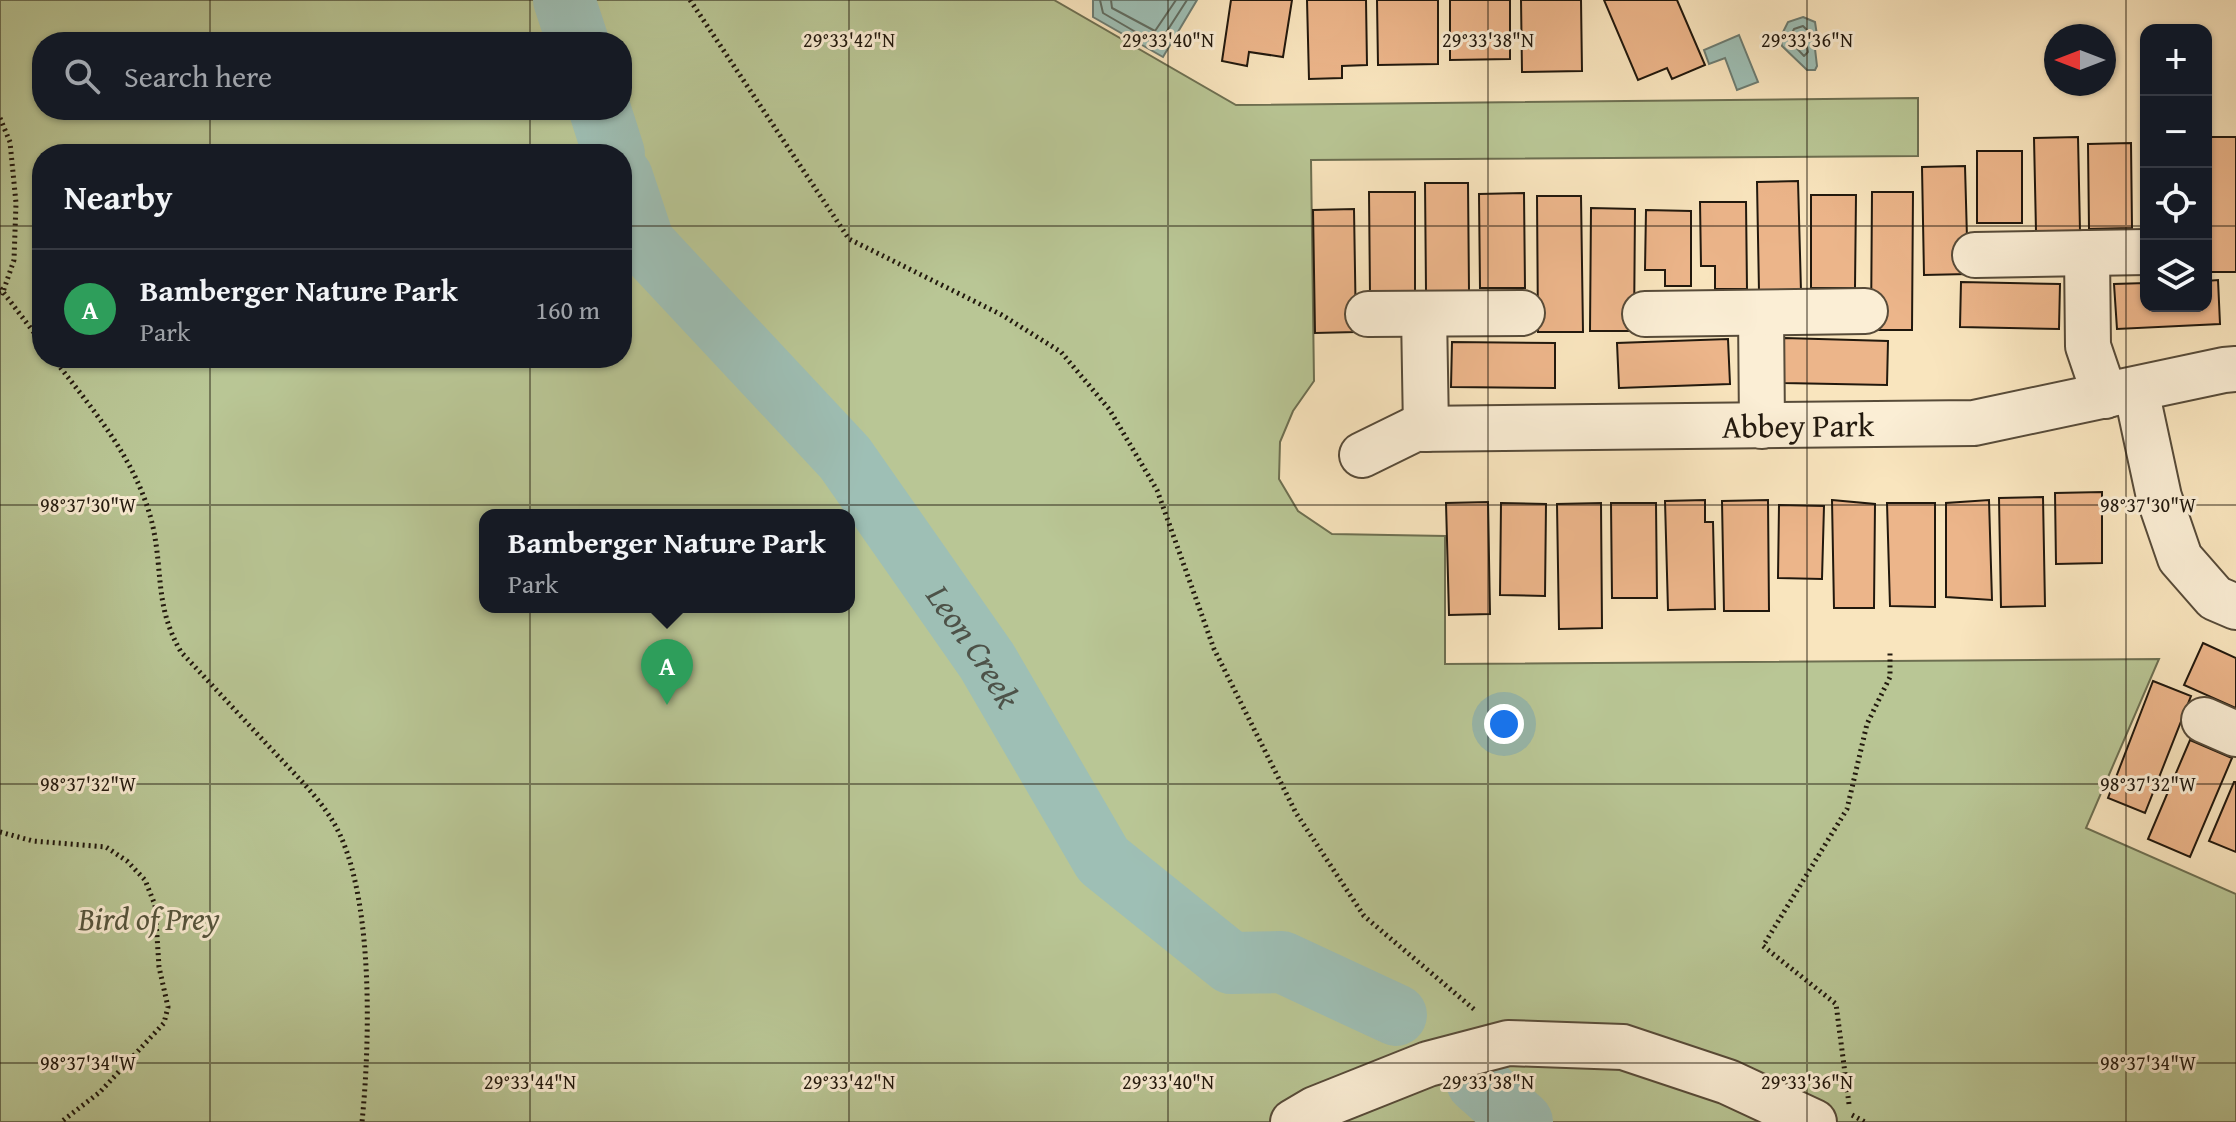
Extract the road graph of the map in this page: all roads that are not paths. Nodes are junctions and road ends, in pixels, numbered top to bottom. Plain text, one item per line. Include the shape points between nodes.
1 (2140, 252) edge
2 (2087, 253) junction
3 (1975, 255) dead end
4 (1865, 311) dead end
5 (1522, 313) dead end
6 (1761, 313) junction
7 (1368, 314) dead end
8 (1424, 314) junction
9 (1645, 314) dead end
10 (2236, 369) edge
11 (2120, 393) junction
12 (1762, 426) junction
13 (1426, 429) junction
14 (1362, 455) dead end
15 (2236, 607) edge
16 (1832, 1118) edge
17 (1293, 1122) edge

1 - 2 street
2 - 3 street
2 - 11 street via 2088,346
4 - 6 street
5 - 8 street
6 - 9 street
6 - 12 street
7 - 8 street
8 - 13 street
10 - 11 street, Abbey Park
11 - 12 street, Abbey Park via 1974,423
11 - 15 street via 2180,558 2215,598
12 - 13 street, Abbey Park
13 - 14 street, Abbey Park via 1415,429
16 - 17 street via 1623,1047 1508,1043 1428,1064

